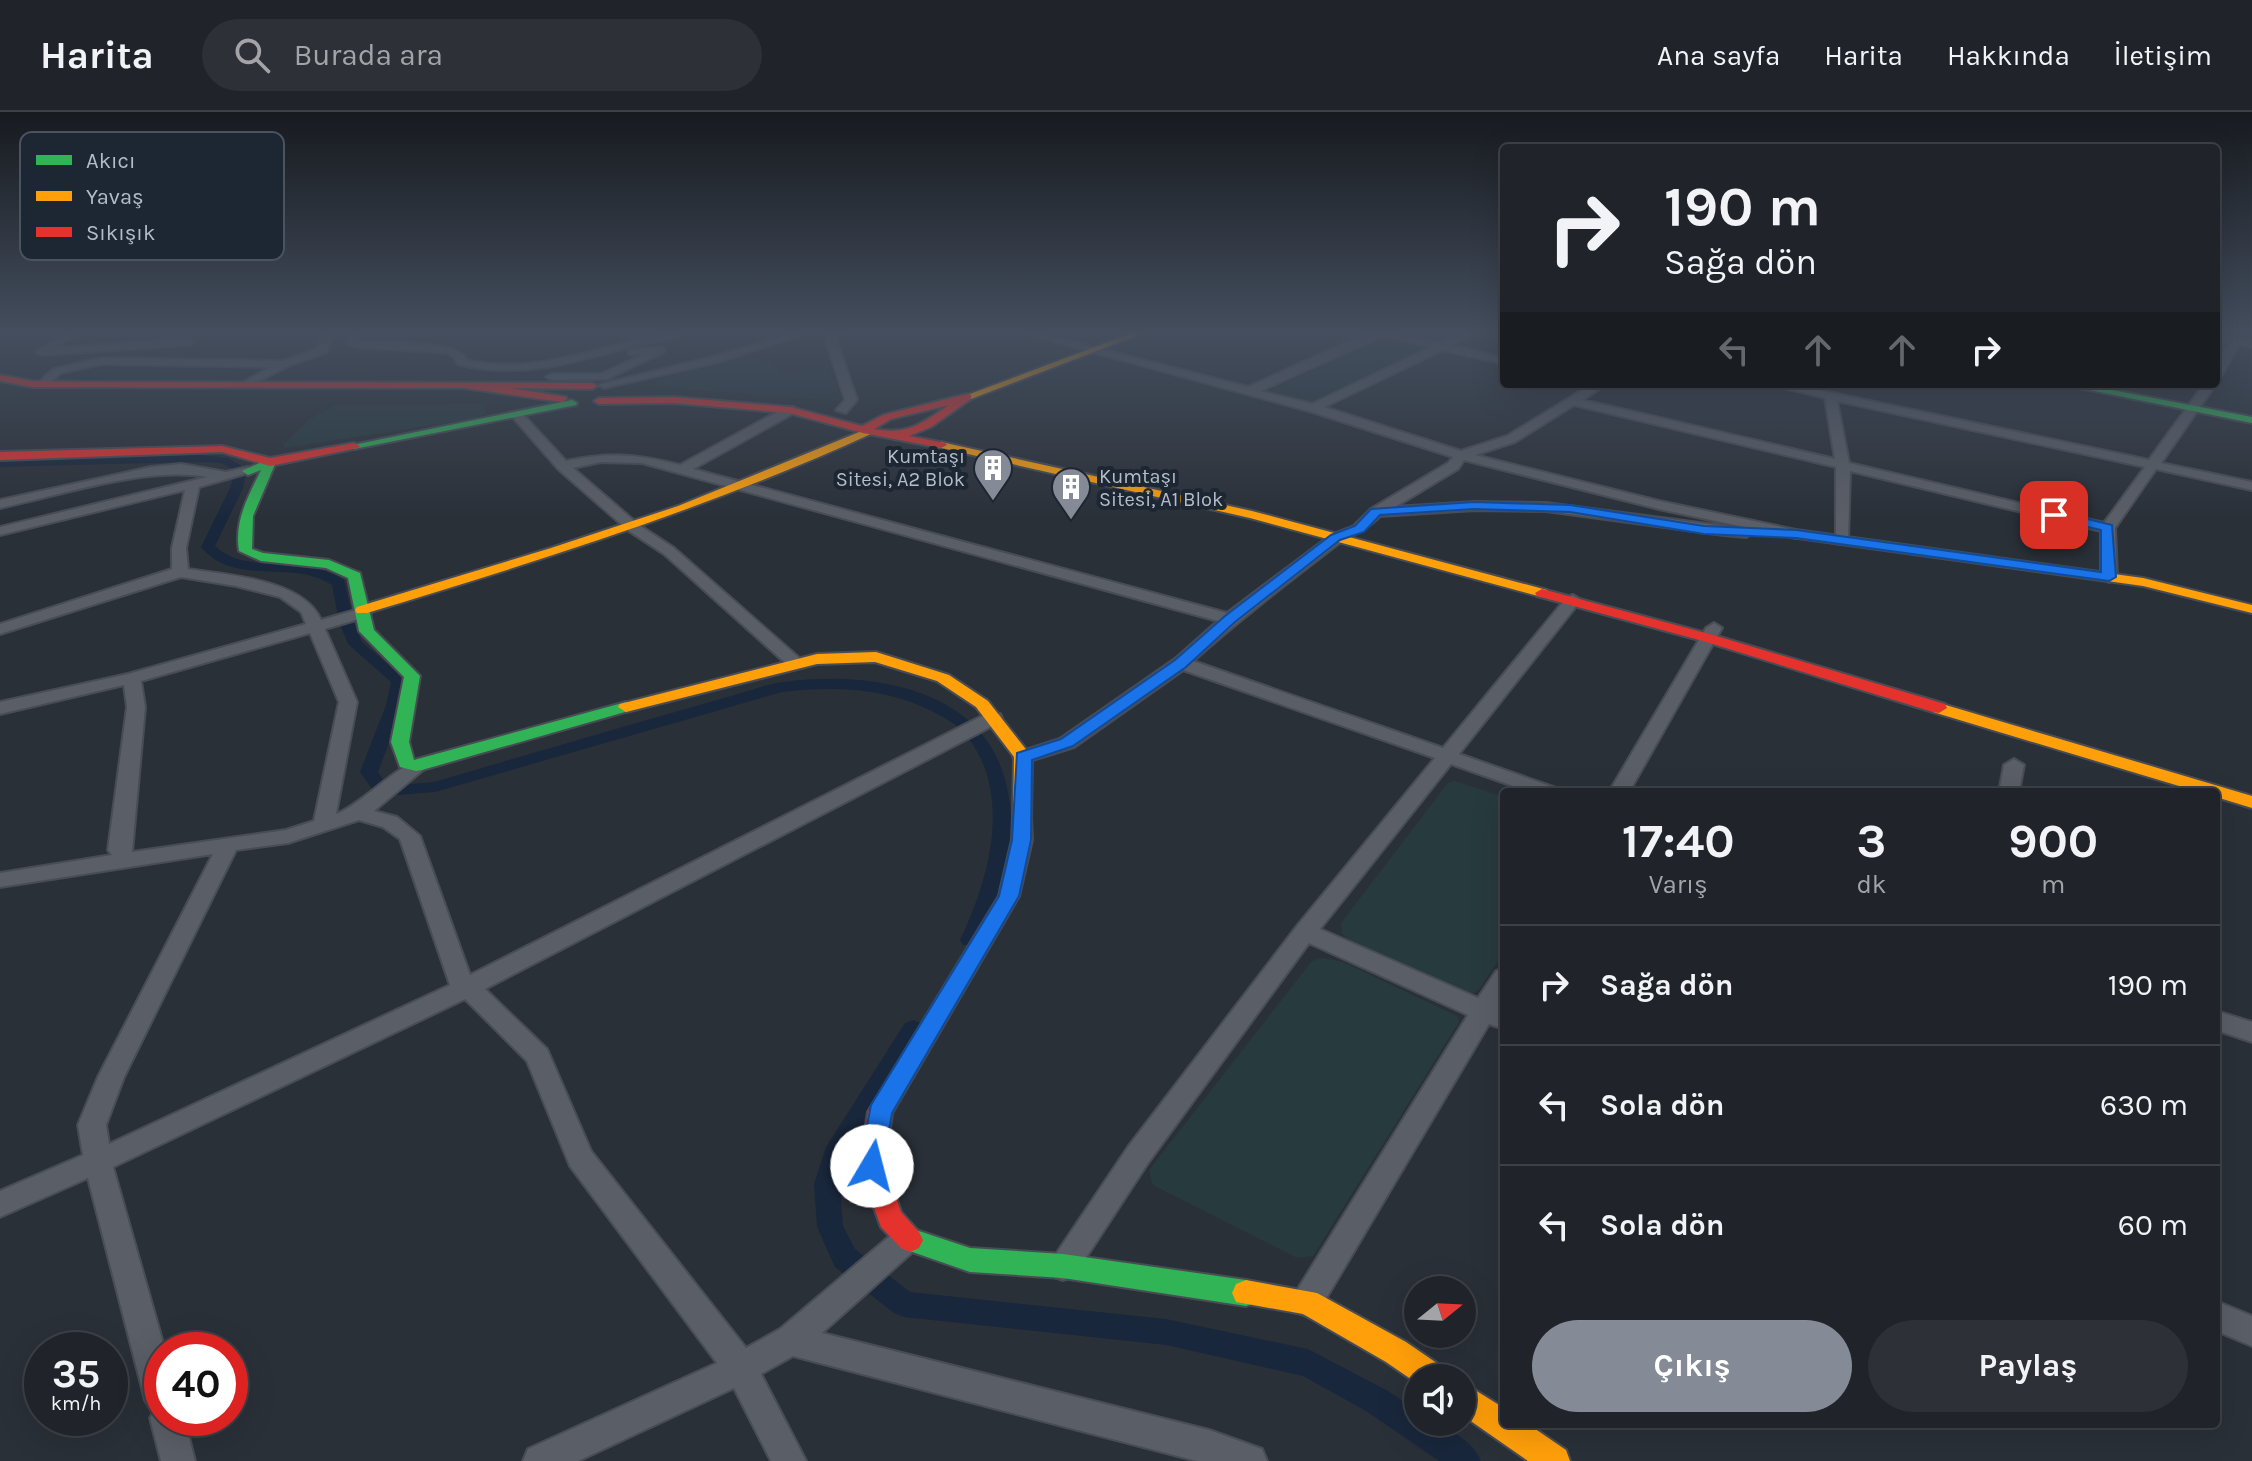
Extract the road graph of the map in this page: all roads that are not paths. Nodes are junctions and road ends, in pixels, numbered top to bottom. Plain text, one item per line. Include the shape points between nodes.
1 (515, 394) edge
2 (531, 394) edge
3 (589, 394) edge
4 (629, 394) edge
5 (709, 394) edge
6 (849, 394) edge
7 (975, 394) edge
8 (1261, 394) edge
9 (1342, 394) edge
10 (1583, 394) edge
11 (1825, 394) edge
12 (2116, 394) edge
13 (2204, 394) edge
14 (1830, 395) junction
15 (967, 397) junction
16 (568, 401) junction
17 (1573, 401) junction
18 (1313, 408) junction
19 (2194, 409) junction
20 (790, 410) junction
21 (842, 410) junction
22 (516, 414) junction
23 (887, 417) junction
24 (493, 418) junction
25 (2252, 420) edge
26 (927, 425) junction
27 (866, 431) junction
28 (895, 437) junction
29 (1461, 455) junction
30 (0, 456) edge
31 (270, 462) junction
32 (2151, 464) junction
33 (1843, 465) junction
34 (563, 466) junction
35 (683, 469) junction
36 (236, 473) junction
37 (193, 485) junction
38 (2252, 486) edge
39 (743, 487) junction
40 (0, 504) edge
41 (1376, 512) junction
42 (634, 528) junction
43 (2108, 528) junction
44 (1359, 529) junction
45 (0, 531) edge
46 (1796, 534) junction
47 (1336, 538) junction
48 (1841, 540) junction
49 (180, 572) junction
50 (2109, 577) junction
51 (1573, 600) junction
52 (2252, 609) edge
53 (361, 613) junction
54 (1230, 619) junction
55 (315, 626) junction
56 (0, 629) edge
57 (1711, 633) junction
58 (1181, 663) junction
59 (797, 664) junction
60 (132, 678) junction
61 (0, 708) edge
62 (993, 718) junction
63 (1023, 757) junction
64 (1446, 758) junction
65 (2014, 765) dead end
66 (416, 766) junction
67 (2252, 787) edge
68 (1537, 788) edge
69 (1621, 788) edge
70 (2010, 788) edge
71 (2207, 788) edge
72 (2220, 792) edge
73 (2252, 802) edge
74 (359, 813) junction
75 (323, 825) junction
76 (228, 845) junction
77 (126, 860) junction
78 (0, 880) edge
79 (1305, 932) junction
80 (468, 987) junction
81 (1500, 991) edge
82 (1493, 1016) edge
83 (2220, 1021) edge
84 (2252, 1032) edge
85 (98, 1162) junction
86 (0, 1204) edge
87 (896, 1247) junction
88 (1063, 1266) junction
89 (1307, 1302) junction
90 (2220, 1318) edge
91 (2252, 1331) edge
92 (144, 1333) edge
93 (791, 1340) junction
94 (1411, 1364) edge
95 (741, 1368) junction
96 (1476, 1407) edge
97 (1500, 1423) edge
98 (1507, 1428) edge
99 (172, 1436) edge
100 (178, 1461) edge
101 (540, 1461) edge
102 (789, 1461) edge
103 (1250, 1461) edge
104 (1555, 1461) edge

1 - 24 main road via 513,405
2 - 16 main road
3 - 16 main road
4 - 20 main road
5 - 21 main road
6 - 21 street via 851,400
7 - 15 main road
8 - 18 street
9 - 18 street
10 - 17 street
11 - 14 street
12 - 19 main road
13 - 19 street
14 - 32 street
14 - 33 street
15 - 23 main road
15 - 26 main road
16 - 22 main road
17 - 29 street via 1511,439
17 - 33 street
18 - 29 street
19 - 25 main road
19 - 32 street
20 - 27 main road
20 - 35 street
21 - 23 main road
22 - 24 main road
22 - 34 street
23 - 26 main road
23 - 27 main road
24 - 31 main road
26 - 28 main road
26 - 44 main road
27 - 28 main road
27 - 39 main road
28 - 47 main road via 994,455
29 - 41 street via 1453,466
29 - 46 street
30 - 31 main road via 222,449
31 - 36 main road
31 - 53 main road via 241,530 246,551 329,564 355,576
32 - 38 street
32 - 43 street
33 - 43 street
33 - 48 street
34 - 35 street via 621,456
34 - 42 street
35 - 39 street
36 - 37 street
36 - 40 street via 151,471
37 - 45 street
37 - 49 street via 179,548
39 - 42 main road
39 - 54 street
41 - 44 street
41 - 46 street via 1474,505 1570,509 1704,530
42 - 53 main road
42 - 59 street via 669,551
43 - 50 street
44 - 47 street
44 - 57 main road
46 - 48 main road
47 - 51 main road
47 - 54 street
48 - 50 main road
49 - 55 street via 286,594 308,609
49 - 56 street
50 - 52 main road
51 - 57 main road
51 - 64 street
53 - 55 street
53 - 66 main road via 367,631 412,676 413,690 400,723 400,754
54 - 58 street
55 - 60 street
55 - 75 street via 348,702
57 - 67 main road
57 - 69 street
57 - 71 main road
58 - 63 street via 1067,743
58 - 64 street
59 - 62 main road via 876,657 910,666 943,678 982,704
59 - 66 main road
60 - 61 street
60 - 77 street via 136,707 119,850
62 - 63 main road
62 - 80 street
63 - 87 main road via 1022,840 1009,896 880,1112 872,1166
64 - 68 street
64 - 79 street
65 - 70 street
66 - 74 street
72 - 73 main road
74 - 75 street
74 - 80 street via 390,822 409,836 458,978
75 - 76 street
76 - 77 street
76 - 85 street via 111,1077 92,1125
77 - 78 street
79 - 82 street
79 - 88 street via 1138,1155
80 - 85 street
80 - 95 street via 538,1056 580,1158
81 - 82 street
82 - 89 street
83 - 84 street
85 - 86 street
85 - 92 street
87 - 88 main road via 970,1260
87 - 93 street
88 - 89 main road
89 - 94 main road
90 - 91 street
93 - 95 street
93 - 103 street
95 - 101 street
95 - 102 street
96 - 97 main road
98 - 104 main road
99 - 100 street

